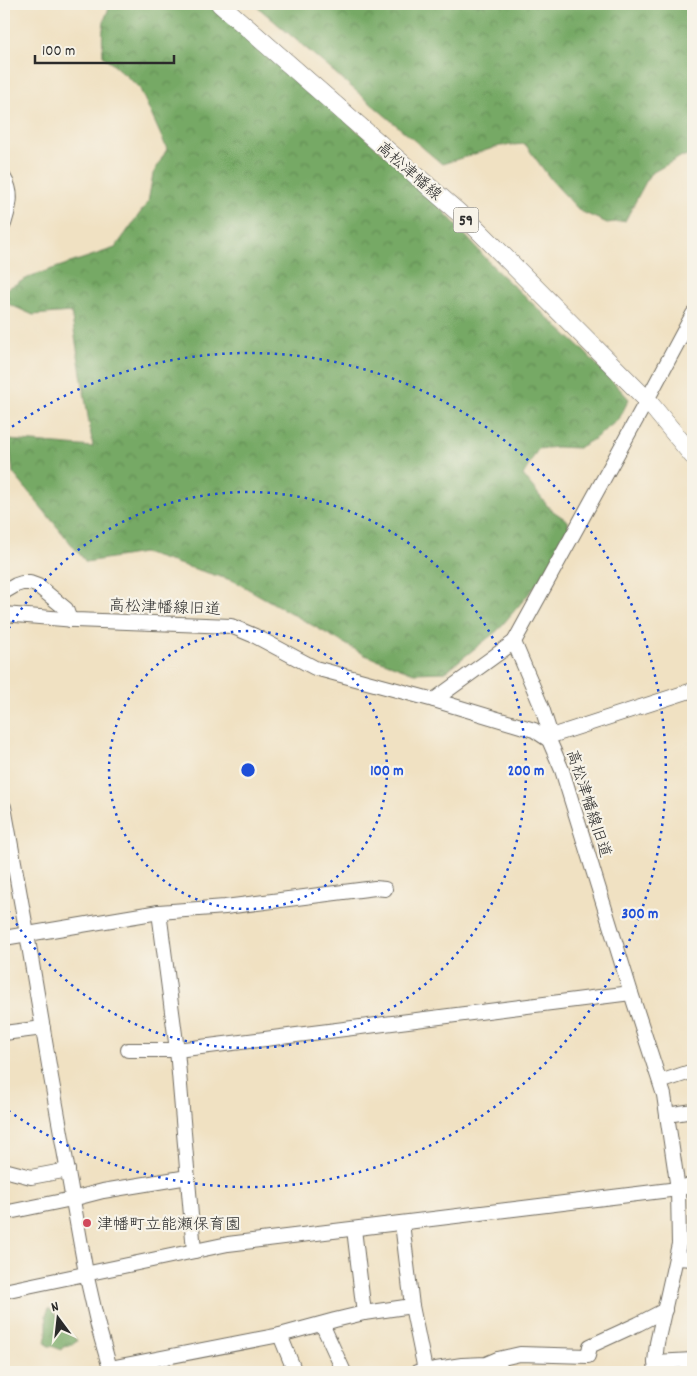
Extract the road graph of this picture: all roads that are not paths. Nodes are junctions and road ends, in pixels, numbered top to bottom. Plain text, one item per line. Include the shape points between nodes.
1 (220, 4) edge
2 (4, 178) edge
3 (4, 224) edge
4 (693, 314) edge
5 (647, 400) junction
6 (693, 456) edge
7 (4, 592) edge
8 (4, 614) edge
9 (70, 620) junction
10 (514, 642) junction
11 (693, 690) edge
12 (434, 700) junction
13 (550, 738) junction
14 (4, 807) edge
15 (384, 888) dead end
16 (159, 912) junction
17 (27, 934) junction
18 (4, 938) edge
19 (631, 993) junction
20 (43, 1028) junction
21 (4, 1032) edge
22 (128, 1050) dead end
23 (178, 1050) junction
24 (693, 1072) edge
25 (660, 1082) junction
26 (693, 1111) edge
27 (667, 1115) junction
28 (4, 1170) edge
29 (68, 1170) junction
30 (188, 1177) junction
31 (693, 1184) edge
32 (678, 1190) junction
33 (72, 1200) junction
34 (4, 1213) edge
35 (402, 1223) junction
36 (354, 1229) junction
37 (194, 1251) junction
38 (677, 1258) junction
39 (693, 1259) edge
40 (86, 1273) junction
41 (4, 1291) edge
42 (412, 1306) junction
43 (665, 1310) junction
44 (364, 1313) junction
45 (322, 1324) junction
46 (280, 1335) junction
47 (693, 1360) edge
48 (499, 1366) edge
49 (655, 1367) edge
50 (110, 1370) edge
51 (421, 1371) edge
52 (295, 1372) edge
53 (344, 1372) edge

1 - 5 main road, 高松津幡線 / 59 via 474,227
2 - 3 street via 10,192
4 - 5 street
5 - 6 main road, 高松津幡線 / 59
5 - 10 street
7 - 9 street via 22,583 38,586 66,609
8 - 9 street, 高松津幡線旧道
9 - 12 street, 高松津幡線旧道 via 231,626 314,668
10 - 12 street
10 - 13 street via 542,708
11 - 13 street
12 - 13 street, 高松津幡線旧道 via 534,730
13 - 19 street, 高松津幡線旧道
14 - 17 street
15 - 16 street
16 - 17 street
16 - 23 street
17 - 18 street
17 - 20 street
19 - 23 street
19 - 25 street, 高松津幡線旧道
20 - 21 street
20 - 29 street
22 - 23 street
23 - 30 street
24 - 25 street
25 - 27 street, 高松津幡線旧道
26 - 27 street
27 - 32 street, 高松津幡線旧道
28 - 29 street via 31,1177
29 - 33 street
30 - 33 street via 103,1191
30 - 37 street
31 - 32 street
32 - 35 street
32 - 38 street, 高松津幡線旧道
33 - 34 street
33 - 40 street
35 - 36 street
35 - 42 street
36 - 37 street
36 - 44 street
37 - 40 street
38 - 39 street
38 - 43 street, 高松津幡線旧道
40 - 41 street
40 - 50 street
42 - 44 street
42 - 51 street
43 - 48 street via 590,1346 588,1356 520,1354
43 - 49 street, 高松津幡線旧道
44 - 45 street
45 - 46 street
45 - 53 street
46 - 50 street
46 - 52 street
47 - 49 street
48 - 51 street via 462,1365

